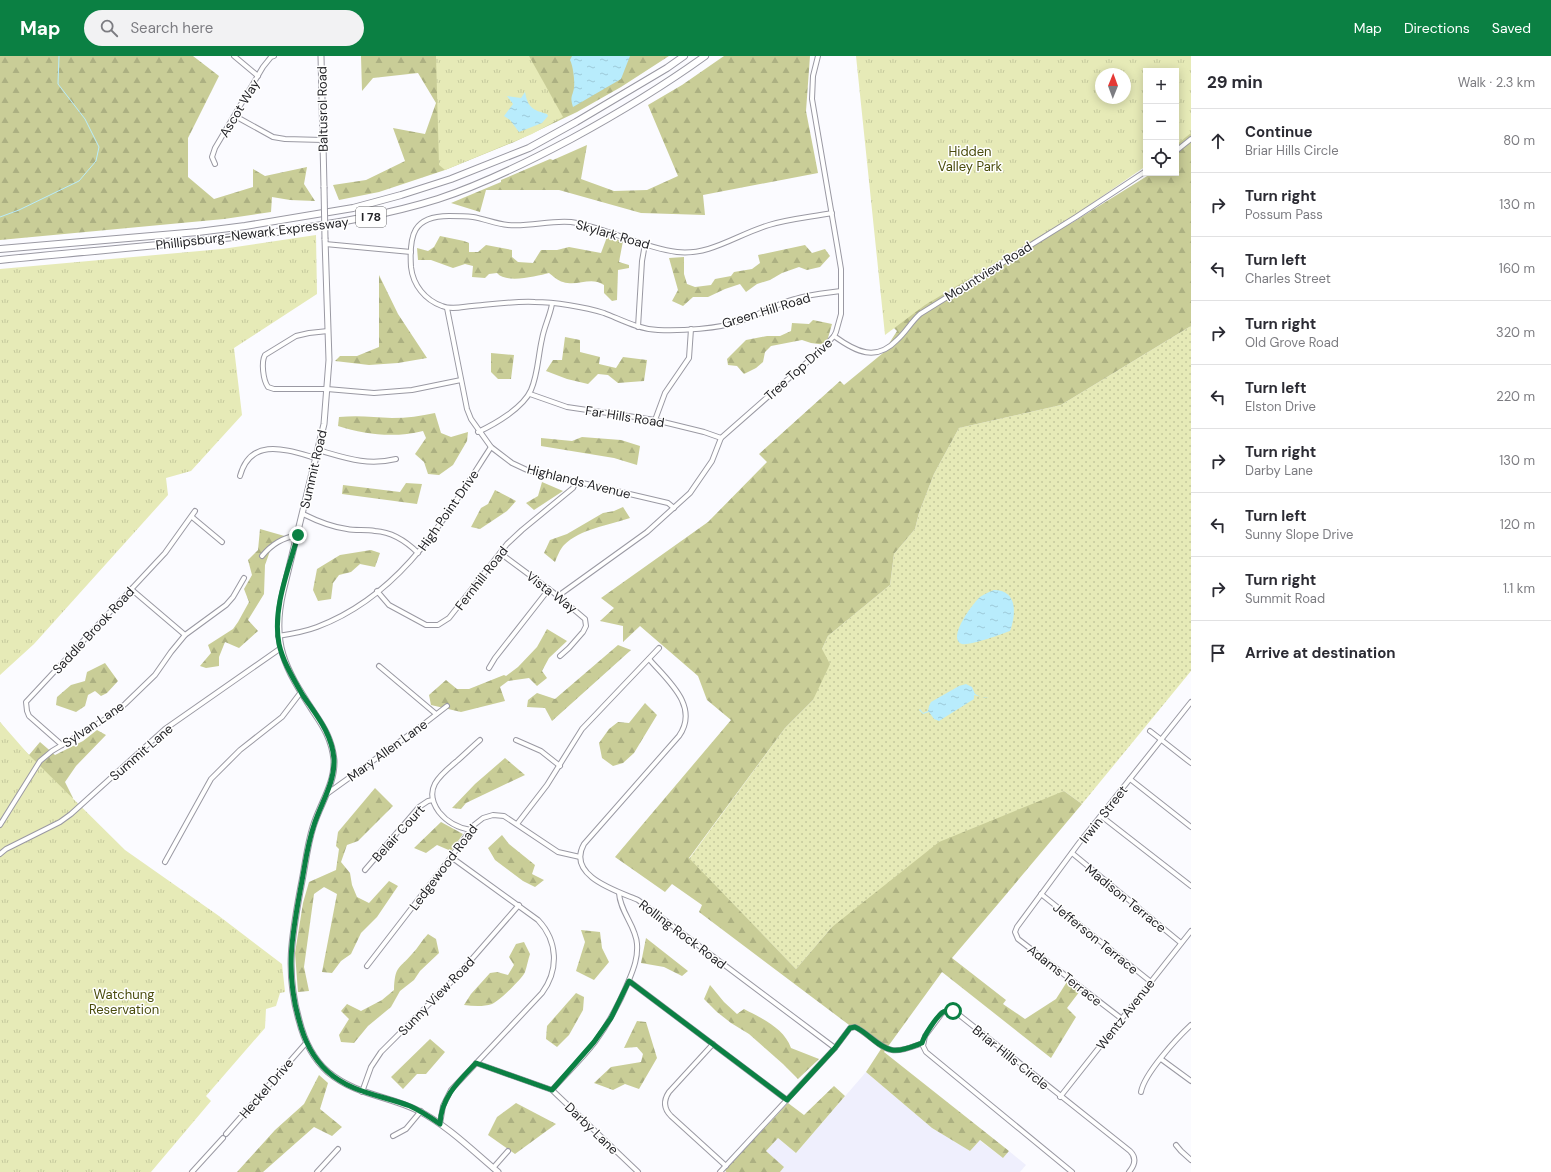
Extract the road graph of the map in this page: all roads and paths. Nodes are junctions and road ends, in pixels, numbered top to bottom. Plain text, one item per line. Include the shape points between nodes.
1 (234, 56) edge
2 (274, 56) edge
3 (321, 56) edge
4 (684, 56) edge
5 (705, 56) edge
6 (818, 56) edge
7 (258, 76) junction
8 (235, 116) junction
9 (1191, 139) edge
10 (323, 140) junction
11 (1179, 149) edge
12 (323, 163) joint
13 (215, 164) dead end
14 (1143, 173) edge
15 (832, 213) junction
16 (325, 241) junction
17 (645, 244) junction
18 (0, 249) edge
19 (411, 252) junction
20 (0, 260) edge
21 (841, 291) junction
22 (552, 304) junction
23 (447, 308) junction
24 (638, 327) junction
25 (691, 329) junction
26 (328, 331) junction
27 (834, 336) junction
28 (461, 380) junction
29 (327, 389) junction
30 (530, 394) junction
31 (655, 420) junction
32 (478, 432) junction
33 (722, 438) junction
34 (491, 448) junction
35 (318, 450) junction
36 (316, 458) junction
37 (396, 459) dead end
38 (240, 476) dead end
39 (576, 481) junction
40 (674, 508) junction
41 (195, 511) dead end
42 (303, 514) junction
43 (192, 517) junction
44 (298, 535) junction
45 (222, 542) dead end
46 (418, 553) junction
47 (500, 553) junction
48 (262, 556) dead end
49 (244, 578) dead end
50 (131, 589) junction
51 (549, 589) junction
52 (377, 591) junction
53 (558, 596) junction
54 (185, 635) junction
55 (278, 636) junction
56 (281, 648) junction
57 (659, 648) dead end
58 (560, 656) dead end
59 (649, 659) junction
60 (379, 666) dead end
61 (489, 668) dead end
62 (301, 692) junction
63 (1191, 702) edge
64 (447, 706) dead end
65 (436, 714) junction
66 (1150, 731) dead end
67 (1161, 739) junction
68 (480, 740) dead end
69 (516, 740) dead end
70 (62, 745) junction
71 (1191, 763) edge
72 (560, 766) junction
73 (1130, 779) junction
74 (328, 793) junction
75 (433, 800) junction
76 (1101, 816) junction
77 (517, 824) junction
78 (0, 825) edge
79 (1191, 827) edge
80 (471, 830) junction
81 (1072, 853) junction
82 (0, 854) edge
83 (451, 857) junction
84 (580, 857) junction
85 (165, 862) dead end
86 (365, 870) dead end
87 (1191, 886) edge
88 (619, 893) junction
89 (1041, 894) junction
90 (519, 905) junction
91 (1017, 927) joint
92 (1191, 932) edge
93 (1181, 943) junction
94 (367, 966) dead end
95 (629, 981) junction
96 (1151, 982) junction
97 (1122, 1019) junction
98 (1191, 1026) edge
99 (306, 1043) junction
100 (922, 1043) junction
101 (713, 1044) junction
102 (835, 1048) junction
103 (1161, 1059) junction
104 (476, 1063) junction
105 (1191, 1082) edge
106 (552, 1090) junction
107 (362, 1092) junction
108 (1141, 1092) dead end
109 (1060, 1097) junction
110 (787, 1100) junction
111 (421, 1111) junction
112 (440, 1124) junction
113 (226, 1134) dead end
114 (393, 1136) dead end
115 (223, 1138) dead end
116 (1176, 1145) dead end
117 (338, 1149) dead end
118 (508, 1151) dead end
119 (1191, 1160) edge
120 (726, 1166) junction
121 (495, 1170) edge
122 (192, 1172) edge
123 (317, 1172) edge
124 (638, 1172) edge
125 (720, 1172) edge
126 (1072, 1172) edge
127 (1129, 1172) edge

1 - 7 street
2 - 7 street, Ascot Way
3 - 10 main road, Baltusrol Road
4 - 18 highway, Phillipsburg-Newark Expressway / I 78 via 648,80 529,148 451,179 402,195 353,208 245,226
5 - 20 highway, Phillipsburg-Newark Expressway / I 78 via 606,120 487,180 438,199 381,215 262,234
6 - 15 street, Tree Top Drive via 813,76 812,98
7 - 8 street, Ascot Way
8 - 10 street via 273,136 285,139
8 - 13 street, Ascot Way via 214,150
9 - 11 street
10 - 12 main road, Baltusrol Road
12 - 16 main road, Summit Road, bridge
14 - 27 street, Mountview Road via 920,314 897,340 882,351 872,354 863,352
15 - 17 street, Skylark Road via 770,225 697,251 677,252
15 - 21 street, Tree Top Drive
16 - 19 street
16 - 26 main road, Summit Road
17 - 19 street, Skylark Road via 571,222 520,226 470,216 441,216 429,219 419,226 412,236
17 - 24 street
19 - 23 street via 412,273 417,287 431,301
21 - 25 street, Green Hill Road via 793,299 739,322
21 - 27 street, Tree Top Drive via 841,314
22 - 23 street, Green Hill Road via 524,301
22 - 24 street, Green Hill Road via 594,311
22 - 30 street via 542,336
23 - 28 street, Highlands Avenue
24 - 25 street, Green Hill Road via 658,330
25 - 31 street via 689,358 665,393
26 - 29 main road, Summit Road
26 - 29 street via 296,336 265,355 263,360 265,382 268,387
27 - 33 street, Tree Top Drive
28 - 29 street via 412,390 374,393
28 - 32 street, Highlands Avenue via 467,410
29 - 35 main road, Summit Road via 324,424
30 - 31 street, Far Hills Road via 567,407
30 - 32 street via 507,416
31 - 33 street, Far Hills Road
32 - 34 street, Highlands Avenue
33 - 40 street, Tree Top Drive via 702,478
34 - 39 street, Highlands Avenue via 527,470
34 - 46 street, High Point Drive via 446,518
35 - 36 main road, Summit Road
35 - 37 street via 372,462 382,463
36 - 38 street via 285,450 260,450 248,459
36 - 42 main road, Summit Road
39 - 40 street, Highlands Avenue via 668,502
39 - 47 street, Fernhill Road via 573,488 522,530
40 - 53 street, Tree Top Drive via 647,532
41 - 43 street, Saddle Brook Road
42 - 44 main road, Summit Road
42 - 46 street via 324,524 348,530 375,530 389,534 408,543
43 - 45 street
43 - 50 street, Saddle Brook Road via 172,545
44 - 48 street via 282,539
44 - 55 main road, Summit Road via 280,605
46 - 52 street, High Point Drive via 390,582
47 - 51 street, Vista Way
47 - 52 street, Fernhill Road via 449,618 438,625 426,625 393,608
49 - 54 street, Sylvan Lane via 226,605
50 - 54 street
50 - 70 street, Saddle Brook Road via 26,702 29,716
51 - 53 street, Vista Way
51 - 61 street via 494,658
52 - 55 street, High Point Drive via 350,611 328,622 309,630
53 - 58 street, Vista Way via 582,615 586,622 583,632
54 - 70 street, Sylvan Lane via 155,675 122,707
55 - 56 main road, Summit Road
56 - 62 main road, Summit Road via 287,667
56 - 82 street, Summit Lane via 165,730 71,814
57 - 59 street
59 - 72 street via 582,730
59 - 84 street via 682,700 686,713 684,727 679,736 584,844
60 - 65 street
62 - 74 main road, Summit Road via 323,724 330,741 334,765
62 - 85 street via 282,717 242,748 211,779
63 - 67 street, Irwin Street
64 - 65 street, Mary Allen Lane
65 - 74 street, Mary Allen Lane
66 - 67 street
67 - 71 street
67 - 73 street, Irwin Street
68 - 75 street via 440,775 433,789
69 - 72 street via 542,751
70 - 78 street, Sylvan Lane via 40,760
72 - 77 street
73 - 76 street, Irwin Street
73 - 79 street
74 - 99 main road, Summit Road via 311,834 291,943 292,995
75 - 80 street via 448,821
75 - 86 street, Belair Court via 419,807
76 - 81 street, Irwin Street
76 - 87 street
77 - 80 street, Ledgewood Road via 504,816 493,815 483,818
77 - 84 street, Ledgewood Road via 558,852
80 - 83 street, Ledgewood Road
81 - 89 street, Irwin Street
81 - 93 street, Madison Terrace
83 - 90 street
83 - 94 street, Ledgewood Road
84 - 88 street, Rolling Rock Road via 587,873
88 - 95 street via 620,904 637,942 637,958
88 - 102 street, Rolling Rock Road via 638,900
89 - 91 street, Irwin Street
89 - 96 street, Jefferson Terrace
90 - 104 street via 538,920 548,934 554,956 552,973 542,993
90 - 107 street, Sunny View Road via 458,975 381,1052 371,1067
91 - 97 street, Adams Terrace via 1016,937
92 - 93 street, Wentz Avenue
93 - 96 street, Wentz Avenue
95 - 101 street
95 - 106 street via 611,1018 594,1042
96 - 97 street, Wentz Avenue
97 - 109 street, Wentz Avenue
98 - 103 street
99 - 107 main road, Summit Road via 328,1071
99 - 113 street, Heckel Drive
100 - 102 street via 892,1050 855,1027 850,1028
100 - 109 street, Briar Hills Circle via 942,1013 953,1011
100 - 126 street via 926,1052
101 - 110 street
101 - 120 street via 668,1092 665,1106 671,1116
102 - 110 street
103 - 105 street
103 - 108 street via 1144,1080
104 - 106 street, Darby Lane
104 - 112 street via 447,1095
106 - 124 street, Darby Lane
107 - 111 main road, Summit Road
109 - 127 street, Briar Hills Circle via 1132,1154 1135,1164
110 - 120 street
111 - 112 main road, Summit Road
111 - 114 street via 406,1128
112 - 121 main road, Summit Road
115 - 122 street
116 - 119 street
117 - 123 street
118 - 121 street
120 - 125 street

